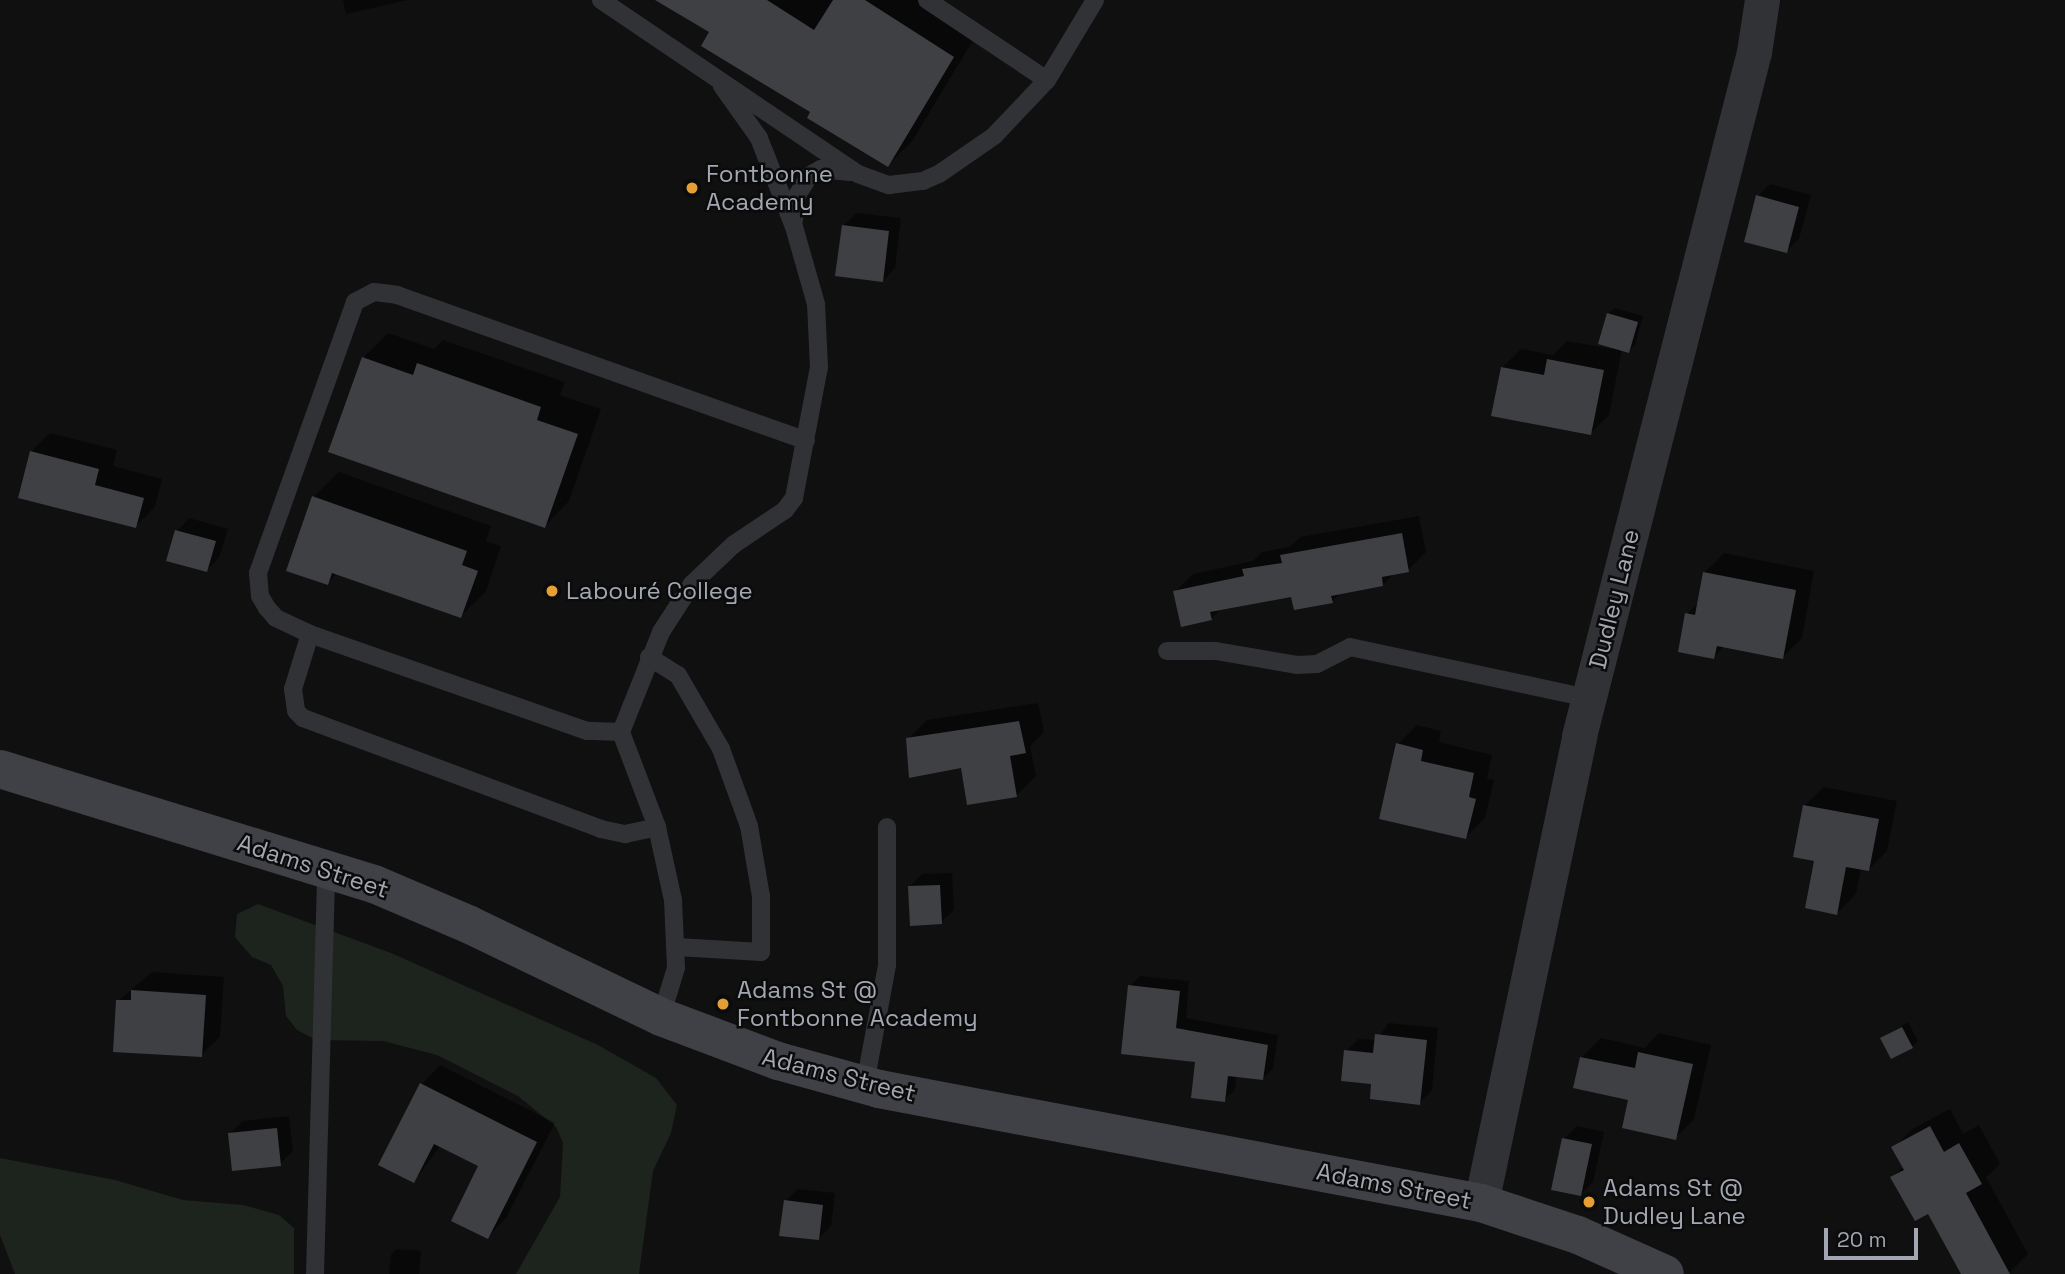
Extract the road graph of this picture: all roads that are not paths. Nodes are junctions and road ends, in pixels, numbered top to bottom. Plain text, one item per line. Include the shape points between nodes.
1 (600, 0) edge
2 (927, 0) edge
3 (1095, 0) edge
4 (1762, 0) edge
5 (1047, 80) junction
6 (722, 86) junction
7 (858, 174) junction
8 (794, 227) junction
9 (806, 442) junction
10 (310, 634) junction
11 (1167, 651) dead end
12 (649, 657) junction
13 (1588, 698) junction
14 (621, 732) junction
15 (0, 769) edge
16 (657, 827) junction
17 (887, 827) dead end
18 (326, 868) junction
19 (677, 947) junction
20 (661, 1017) junction
21 (865, 1084) junction
22 (1481, 1203) junction
23 (315, 1274) edge
24 (1665, 1274) edge

1 - 6 lane
2 - 5 lane
3 - 5 lane
4 - 13 street, Dudley Lane via 1754,52
5 - 7 lane via 994,136 939,174 889,185
6 - 7 lane
6 - 8 lane via 759,138
7 - 8 lane via 834,169 810,175 796,197
8 - 9 lane via 820,325
9 - 10 lane via 397,295 364,295 348,314 258,573 260,596 267,608 276,618
9 - 12 lane via 794,499 711,564 677,606
10 - 14 lane via 587,731
10 - 16 lane via 293,690 296,711 303,718 601,829 625,834
11 - 13 lane via 1216,651 1297,665 1317,664 1350,647
12 - 14 lane
12 - 19 lane via 670,668 686,685 722,749 749,826 761,896 761,952
13 - 22 street, Dudley Lane
14 - 16 lane
15 - 18 main road, Adams Street
16 - 19 lane via 673,900
17 - 21 lane via 887,965
18 - 20 main road, Adams Street via 470,925
18 - 23 lane
19 - 20 lane via 673,985
20 - 21 main road, Adams Street via 749,1052
21 - 22 main road, Adams Street
22 - 24 main road, Adams Street via 1578,1235

